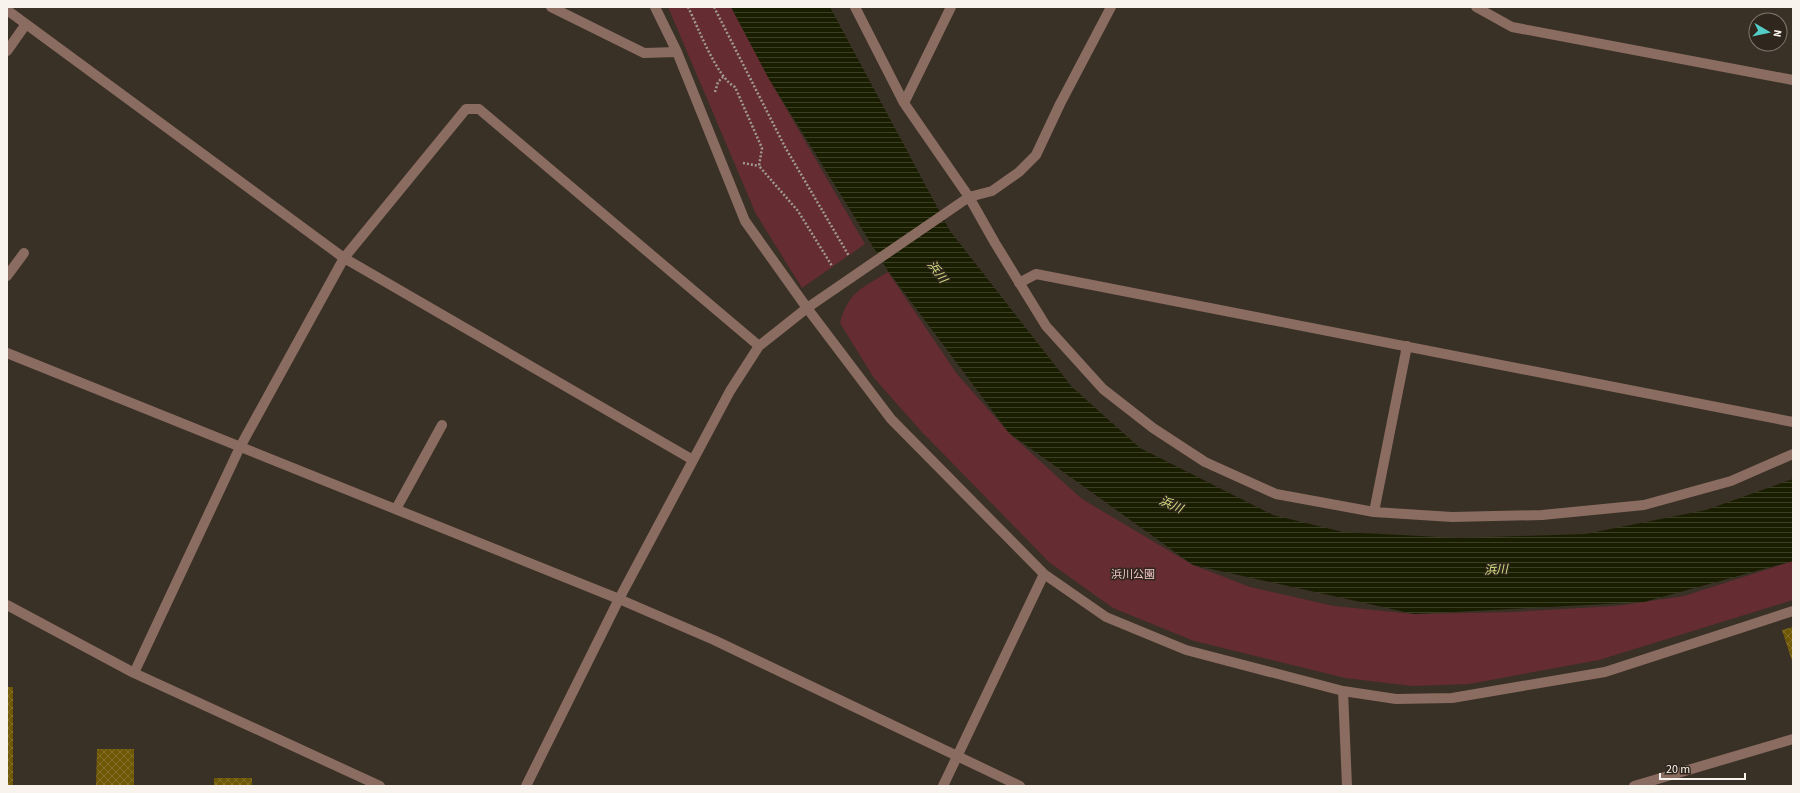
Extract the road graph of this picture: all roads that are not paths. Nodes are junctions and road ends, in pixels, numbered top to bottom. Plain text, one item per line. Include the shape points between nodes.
1 (551, 7) edge
2 (655, 7) edge
3 (855, 7) edge
4 (951, 7) edge
5 (1111, 7) edge
6 (1476, 7) edge
7 (7, 10) edge
8 (26, 24) junction
9 (7, 51) edge
10 (677, 52) junction
11 (1793, 80) edge
12 (904, 103) junction
13 (969, 197) junction
14 (24, 253) dead end
15 (344, 258) junction
16 (7, 276) edge
17 (1019, 283) junction
18 (807, 308) junction
19 (759, 346) junction
20 (1407, 346) junction
21 (7, 353) edge
22 (1793, 422) edge
23 (442, 425) dead end
24 (240, 447) junction
25 (1793, 454) edge
26 (693, 460) junction
27 (396, 509) junction
28 (1374, 512) junction
29 (1044, 574) junction
30 (7, 599) edge
31 (619, 599) junction
32 (7, 605) edge
33 (21, 611) junction
34 (1793, 611) edge
35 (134, 673) junction
36 (1343, 691) junction
37 (1793, 739) edge
38 (957, 757) junction
39 (380, 786) edge
40 (526, 786) edge
41 (943, 786) edge
42 (1020, 786) edge
43 (1347, 786) edge
44 (1634, 786) edge

1 - 10 street via 644,53
2 - 10 street
3 - 12 street
4 - 12 street
5 - 13 street via 1036,155 1019,172 992,191
6 - 11 street via 1512,27
7 - 8 street
8 - 9 street
8 - 15 street
10 - 18 street via 745,221
12 - 13 street
13 - 17 street
13 - 18 street
14 - 16 street
15 - 19 street via 466,109 480,109
15 - 24 street
15 - 26 street
17 - 20 street via 1036,274
17 - 28 street via 1046,326 1103,389 1153,428 1205,462 1276,494
18 - 19 street
18 - 29 street via 891,419
19 - 26 street via 730,391
20 - 22 street
20 - 28 street
21 - 24 street
23 - 27 street
24 - 27 street
24 - 35 street
25 - 28 street via 1731,481 1644,505 1534,515 1452,517
26 - 31 street
27 - 31 street
29 - 36 street via 1106,617 1186,650
29 - 38 street
30 - 33 street
31 - 38 street via 714,640
31 - 40 street
32 - 33 street
33 - 35 street
34 - 36 street via 1605,672 1452,698 1396,699
35 - 39 street
36 - 43 street
37 - 44 street
38 - 41 street
38 - 42 street

